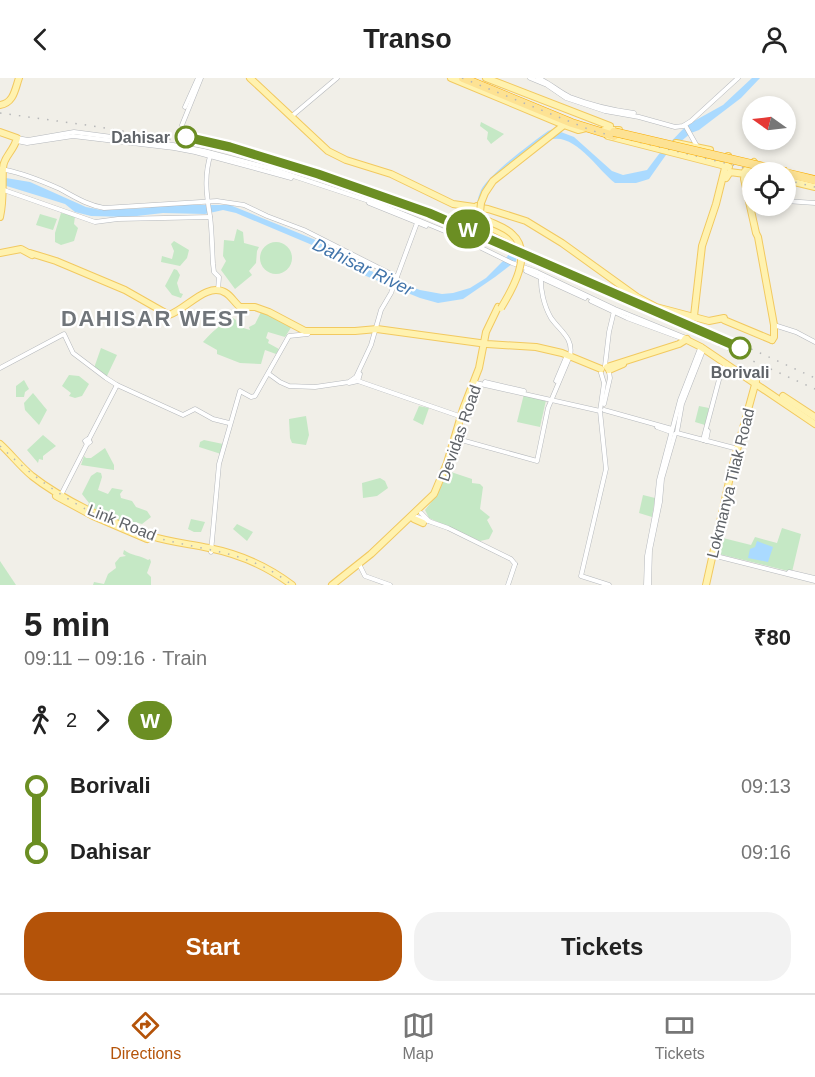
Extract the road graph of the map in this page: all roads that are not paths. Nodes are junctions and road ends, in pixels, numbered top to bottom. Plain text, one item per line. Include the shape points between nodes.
1 (18, 78) edge
2 (199, 78) edge
3 (250, 78) edge
4 (255, 78) edge
5 (336, 78) edge
6 (451, 78) edge
7 (463, 78) edge
8 (472, 78) edge
9 (486, 78) edge
10 (530, 78) edge
11 (538, 78) edge
12 (738, 78) edge
13 (0, 104) edge
14 (294, 114) junction
15 (182, 125) dead end
16 (561, 126) junction
17 (683, 126) junction
18 (587, 128) junction
19 (603, 131) junction
20 (614, 132) junction
21 (0, 133) edge
22 (17, 139) junction
23 (681, 144) junction
24 (696, 147) junction
25 (671, 151) junction
26 (211, 154) junction
27 (728, 155) junction
28 (694, 157) junction
29 (754, 161) joint
30 (742, 164) edge
31 (726, 166) junction
32 (3, 171) edge
33 (742, 172) edge
34 (742, 172) edge
35 (796, 179) edge
36 (812, 181) edge
37 (4, 189) edge
38 (207, 203) junction
39 (796, 203) edge
40 (815, 204) edge
41 (479, 207) junction
42 (754, 216) edge
43 (0, 217) edge
44 (210, 217) junction
45 (417, 223) junction
46 (0, 225) edge
47 (514, 238) junction
48 (0, 253) edge
49 (30, 253) junction
50 (501, 259) junction
51 (541, 275) junction
52 (396, 278) junction
53 (218, 290) junction
54 (257, 308) junction
55 (615, 311) junction
56 (694, 315) junction
57 (774, 325) junction
58 (376, 330) junction
59 (312, 333) junction
60 (684, 342) junction
61 (815, 342) edge
62 (486, 345) junction
63 (702, 347) junction
64 (569, 355) junction
65 (727, 364) junction
66 (0, 368) edge
67 (605, 368) junction
68 (268, 374) junction
69 (357, 379) junction
70 (476, 381) junction
71 (757, 383) junction
72 (117, 385) junction
73 (550, 399) junction
74 (602, 411) junction
75 (462, 416) junction
76 (815, 417) edge
77 (229, 423) junction
78 (815, 424) edge
79 (674, 431) junction
80 (455, 438) junction
81 (705, 439) junction
82 (0, 444) edge
83 (738, 448) junction
84 (0, 450) edge
85 (61, 496) junction
86 (418, 514) junction
87 (426, 522) joint
88 (212, 550) junction
89 (713, 554) junction
90 (360, 565) junction
91 (815, 580) edge
92 (286, 585) edge
93 (292, 585) edge
94 (332, 585) edge
95 (336, 585) edge
96 (390, 585) edge
97 (509, 585) edge
98 (609, 585) edge
99 (647, 585) edge
100 (707, 585) edge

1 - 13 main road via 11,99
2 - 15 street
3 - 14 main road
4 - 14 main road
5 - 14 street
6 - 16 main road
7 - 18 highway
8 - 19 highway
9 - 20 main road
10 - 17 street via 566,98 605,111
11 - 17 street via 570,97 597,106
12 - 17 street
14 - 41 main road via 328,151 391,174 453,204
16 - 18 main road
16 - 47 main road, bridge via 491,180 483,192 479,216
17 - 24 street
18 - 19 highway
19 - 20 highway
19 - 25 main road via 612,138
20 - 23 main road, bridge
20 - 30 highway, bridge
20 - 36 highway, bridge
21 - 22 main road
22 - 26 street via 27,143 73,136
22 - 32 main road
23 - 24 main road
23 - 25 main road
24 - 27 main road
24 - 28 street
25 - 28 main road
26 - 38 street via 206,178
26 - 45 street via 342,193
26 - 50 street via 269,168 384,206
27 - 29 main road
27 - 31 main road
28 - 31 main road
29 - 36 main road
31 - 33 main road
31 - 56 main road via 702,246
32 - 37 main road
32 - 38 street via 23,174 90,206
34 - 56 main road via 727,175 704,246
35 - 36 highway
37 - 43 main road
37 - 44 street via 95,222
37 - 46 main road
38 - 44 street
38 - 52 street via 244,204
39 - 40 street
41 - 47 main road via 476,216 480,222
41 - 56 main road via 526,221 656,307
42 - 57 main road
44 - 53 street
45 - 50 street
45 - 52 street
47 - 62 main road, bridge via 516,272 500,308 490,320
48 - 49 main road via 19,249
49 - 53 main road via 125,290 169,315 205,292
49 - 54 main road via 168,316 214,292 225,295 240,309
50 - 51 street
51 - 55 street
51 - 64 street via 549,312 571,345
52 - 58 street
53 - 54 main road via 227,293 240,307
54 - 59 main road
55 - 60 street
55 - 67 street
56 - 57 main road via 709,321 724,318 772,340
57 - 61 street
58 - 59 main road
58 - 62 main road
58 - 69 street
59 - 68 street via 289,336
60 - 63 main road
60 - 67 main road
62 - 64 main road via 536,347
62 - 70 main road, Devidas Road
62 - 75 main road, Devidas Road
63 - 65 main road
63 - 79 street
64 - 67 main road
64 - 73 street
65 - 71 main road
65 - 81 street
66 - 72 street via 64,334 73,353
67 - 74 street
67 - 74 street via 610,378
68 - 69 street via 289,386 315,387
68 - 77 street via 253,398 240,391
69 - 75 street
70 - 73 street
70 - 75 main road, Devidas Road
71 - 76 main road
71 - 78 main road
71 - 83 main road, Lokmanya Tilak Road
72 - 77 street via 185,415 200,411
72 - 85 street
73 - 74 street
73 - 80 street via 536,460
74 - 79 street
74 - 98 street via 606,469 581,576
75 - 80 main road, Devidas Road
77 - 88 street via 216,484
79 - 81 street
79 - 99 street via 659,478 648,549
80 - 86 main road, Devidas Road via 439,490
81 - 83 street
82 - 85 main road, Link Road via 32,476
83 - 89 main road, Lokmanya Tilak Road
84 - 85 main road, Link Road via 36,483
85 - 88 main road, Link Road via 148,535
86 - 87 main road
86 - 90 main road, Devidas Road
86 - 90 main road, Devidas Road
87 - 97 street via 511,559 515,564
88 - 92 main road, Link Road via 249,563
88 - 93 main road, Link Road via 253,561
89 - 91 street
89 - 100 main road, Lokmanya Tilak Road
90 - 94 main road
90 - 95 main road, Devidas Road
90 - 96 street via 365,576

